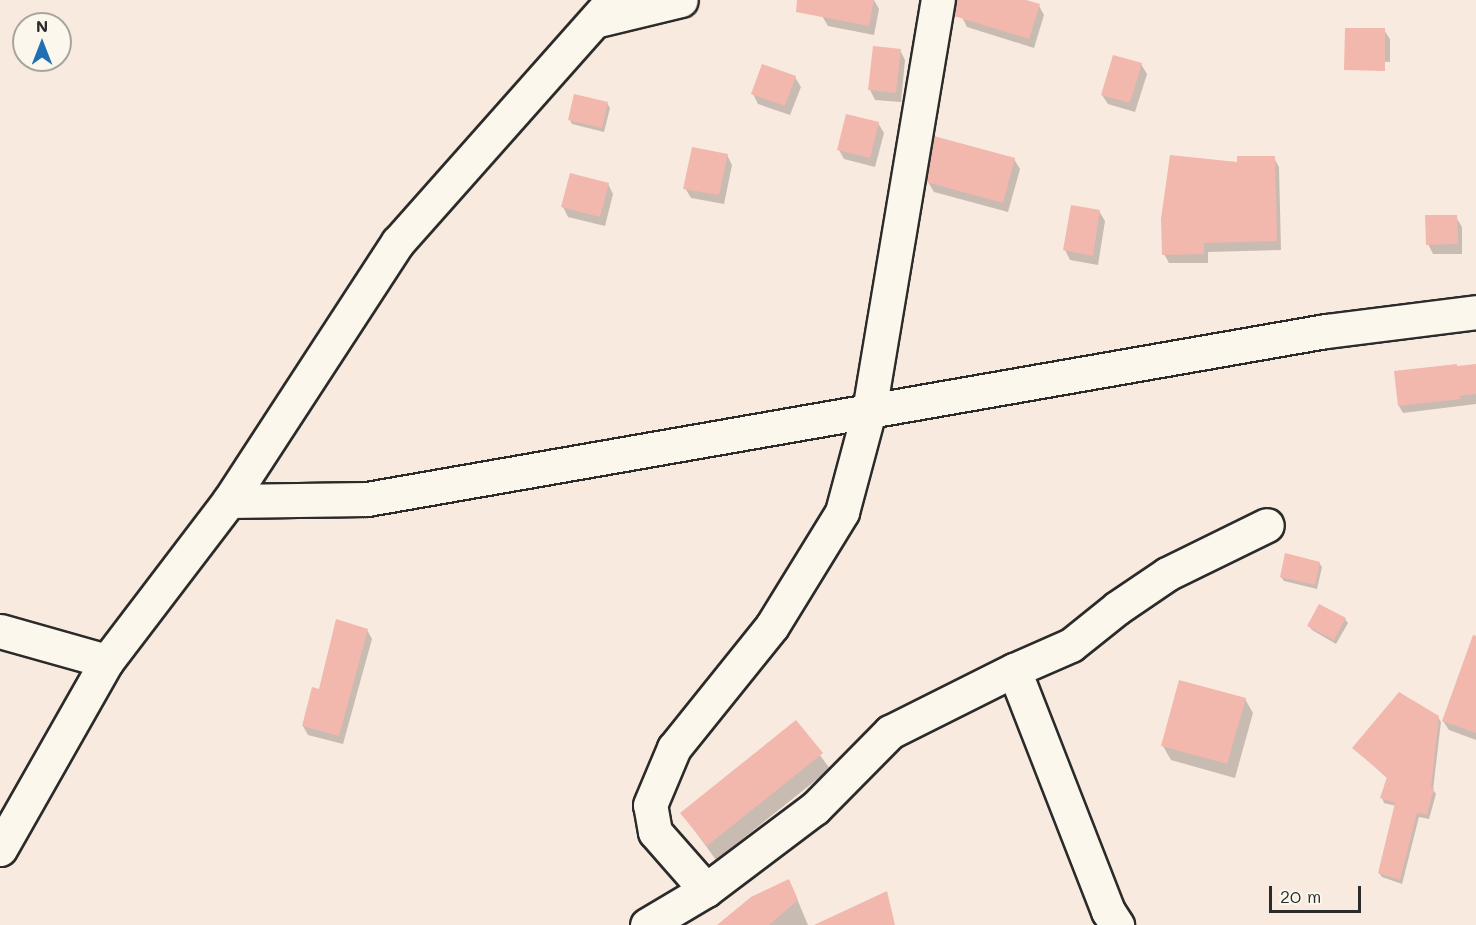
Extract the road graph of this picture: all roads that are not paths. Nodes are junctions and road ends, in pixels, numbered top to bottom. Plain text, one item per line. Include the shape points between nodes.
1 (681, 0) edge
2 (938, 0) edge
3 (605, 10) edge
4 (1476, 312) edge
5 (869, 411) junction
6 (229, 501) junction
7 (1267, 525) dead end
8 (0, 631) edge
9 (106, 662) junction
10 (1014, 670) junction
11 (0, 849) edge
12 (706, 890) junction
13 (646, 925) edge
14 (1117, 925) edge

1 - 3 street
2 - 5 street
3 - 6 street via 399,242
4 - 5 street via 1326,331
5 - 6 street via 366,499
5 - 12 street via 842,512 772,626 674,748 650,805 656,832
6 - 9 street
7 - 10 street via 1167,574 1071,645
8 - 9 street
9 - 11 street
10 - 12 street via 890,732 815,808
10 - 14 street via 1108,911
12 - 13 street

